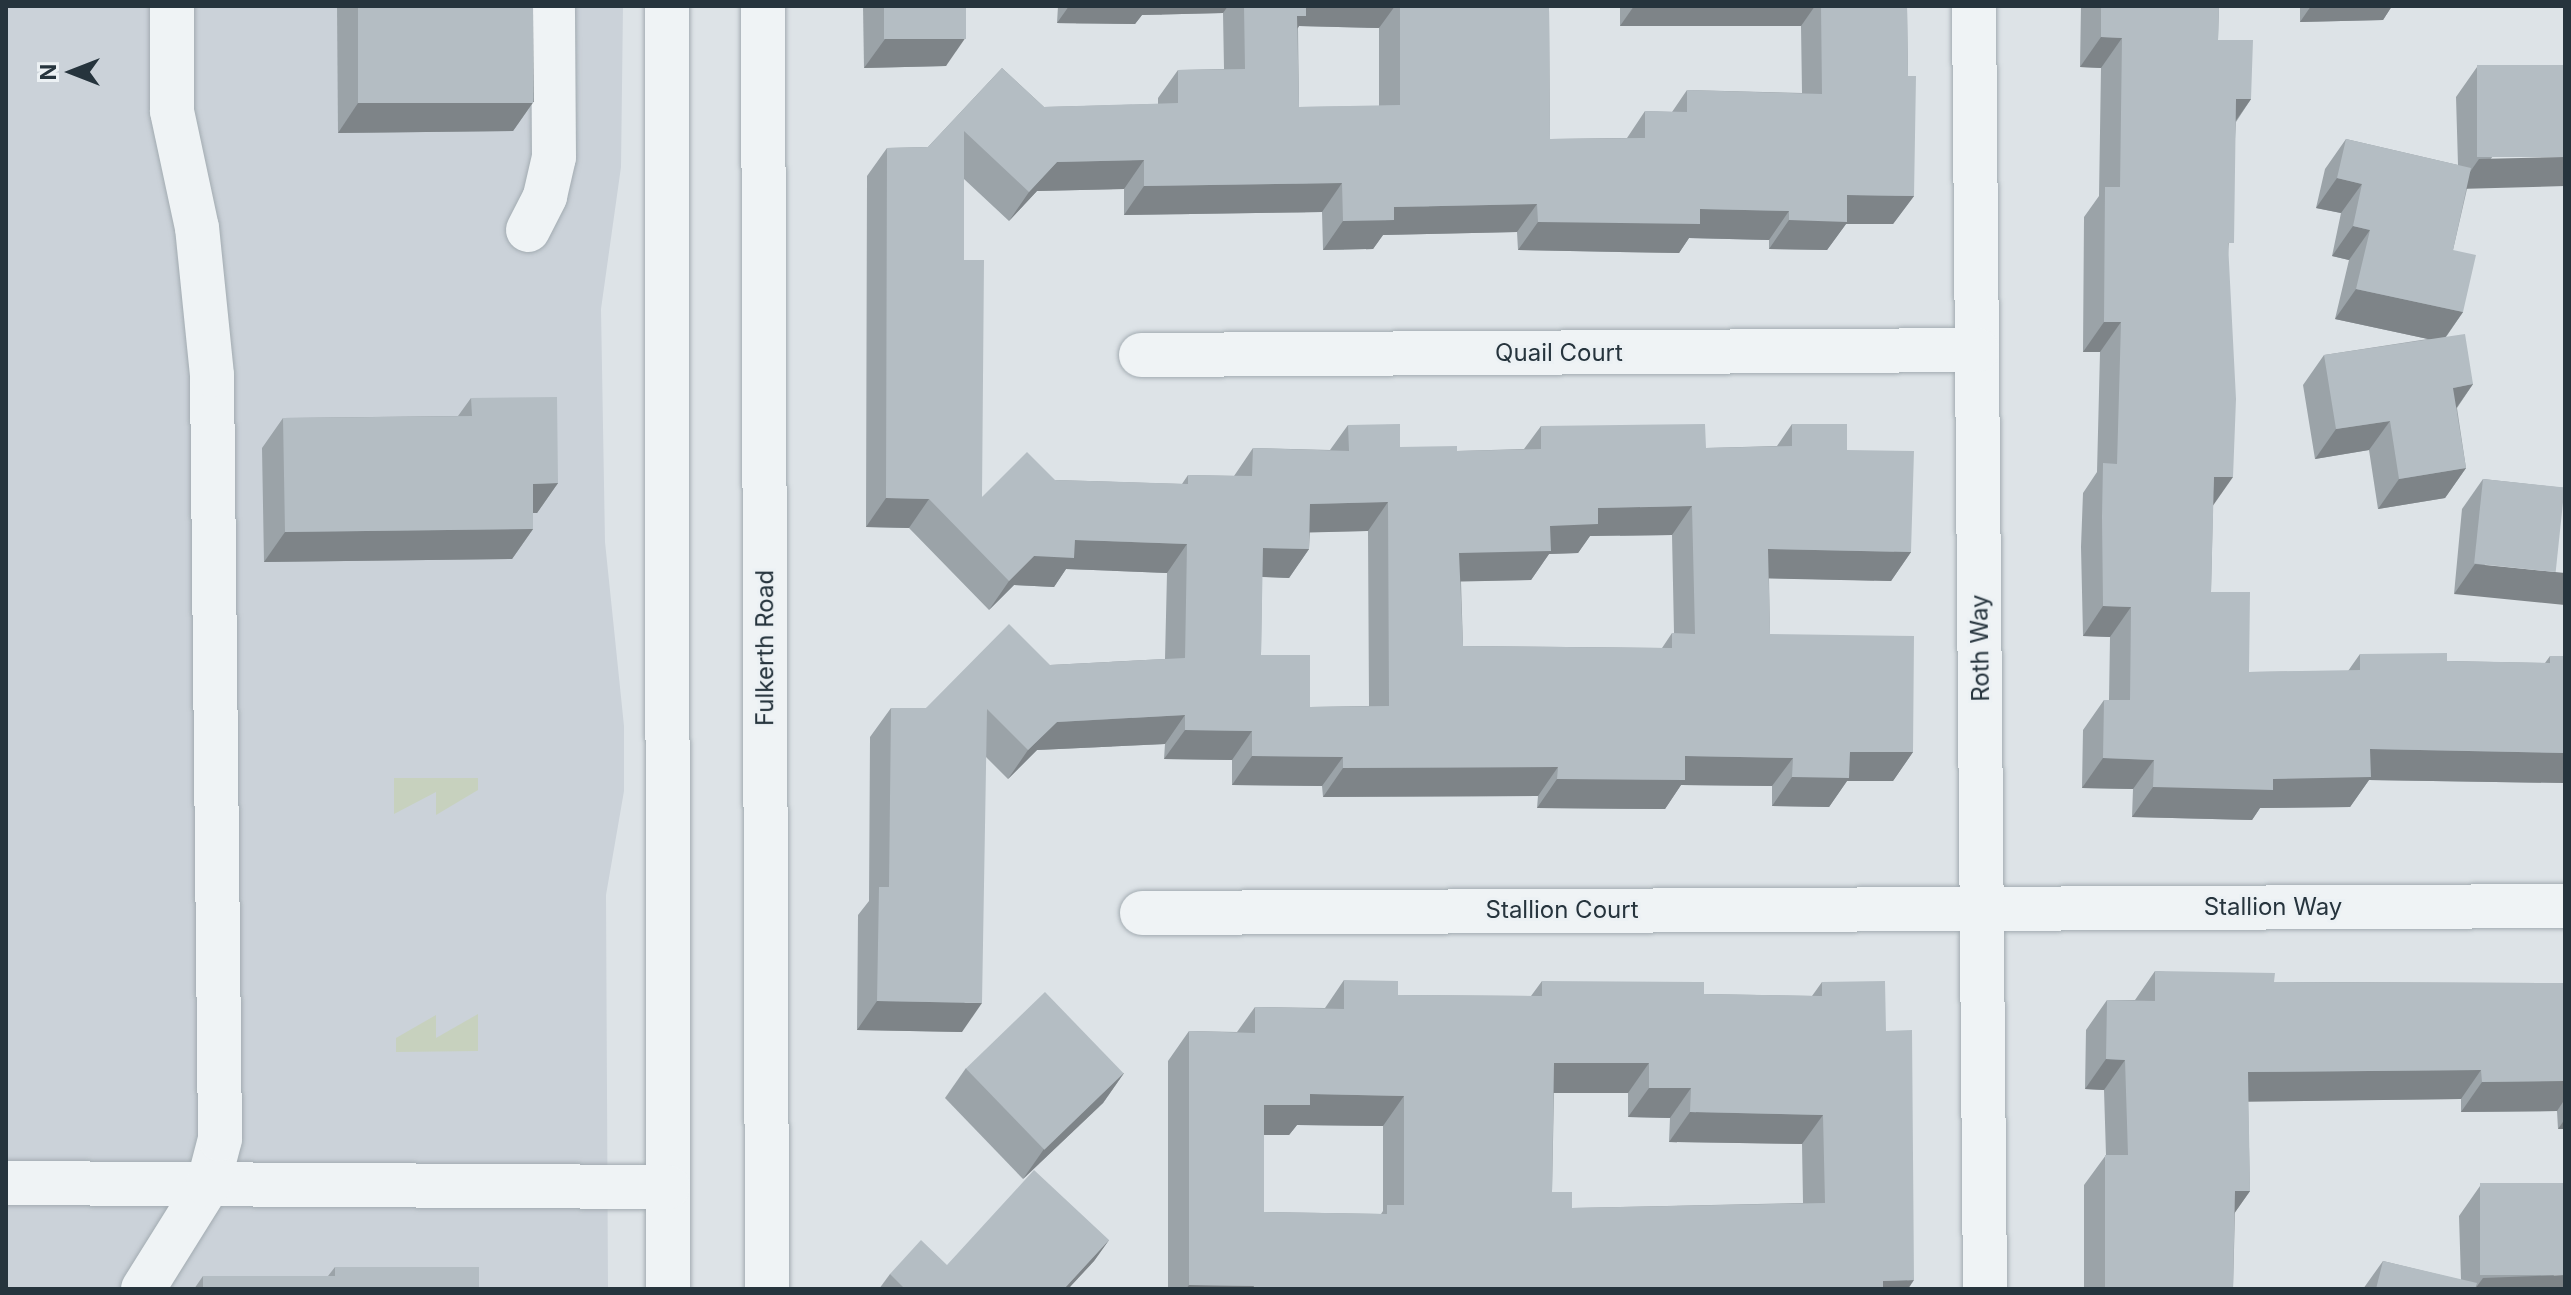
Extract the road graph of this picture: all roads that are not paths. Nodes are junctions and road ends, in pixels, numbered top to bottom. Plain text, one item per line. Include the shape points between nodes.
1 (172, 6) edge
2 (553, 6) edge
3 (667, 6) edge
4 (763, 6) edge
5 (1974, 6) edge
6 (528, 230) dead end
7 (1977, 350) junction
8 (1141, 355) dead end
9 (2565, 906) edge
10 (1982, 907) junction
11 (1142, 913) dead end
12 (6, 1183) edge
13 (208, 1185) junction
14 (668, 1187) junction
15 (143, 1289) edge
16 (668, 1289) edge
17 (767, 1289) edge
18 (1985, 1289) edge

1 - 13 street via 172,111 197,228 212,375 221,1038 220,1139
2 - 6 street via 554,157
3 - 14 street
4 - 17 street, Fulkerth Road
5 - 7 street, Roth Way
7 - 8 street, Quail Court
7 - 10 street, Roth Way
9 - 10 street, Stallion Way
10 - 11 street, Stallion Court
10 - 18 street, Roth Way
12 - 13 street
13 - 14 street
13 - 15 street
14 - 16 street

